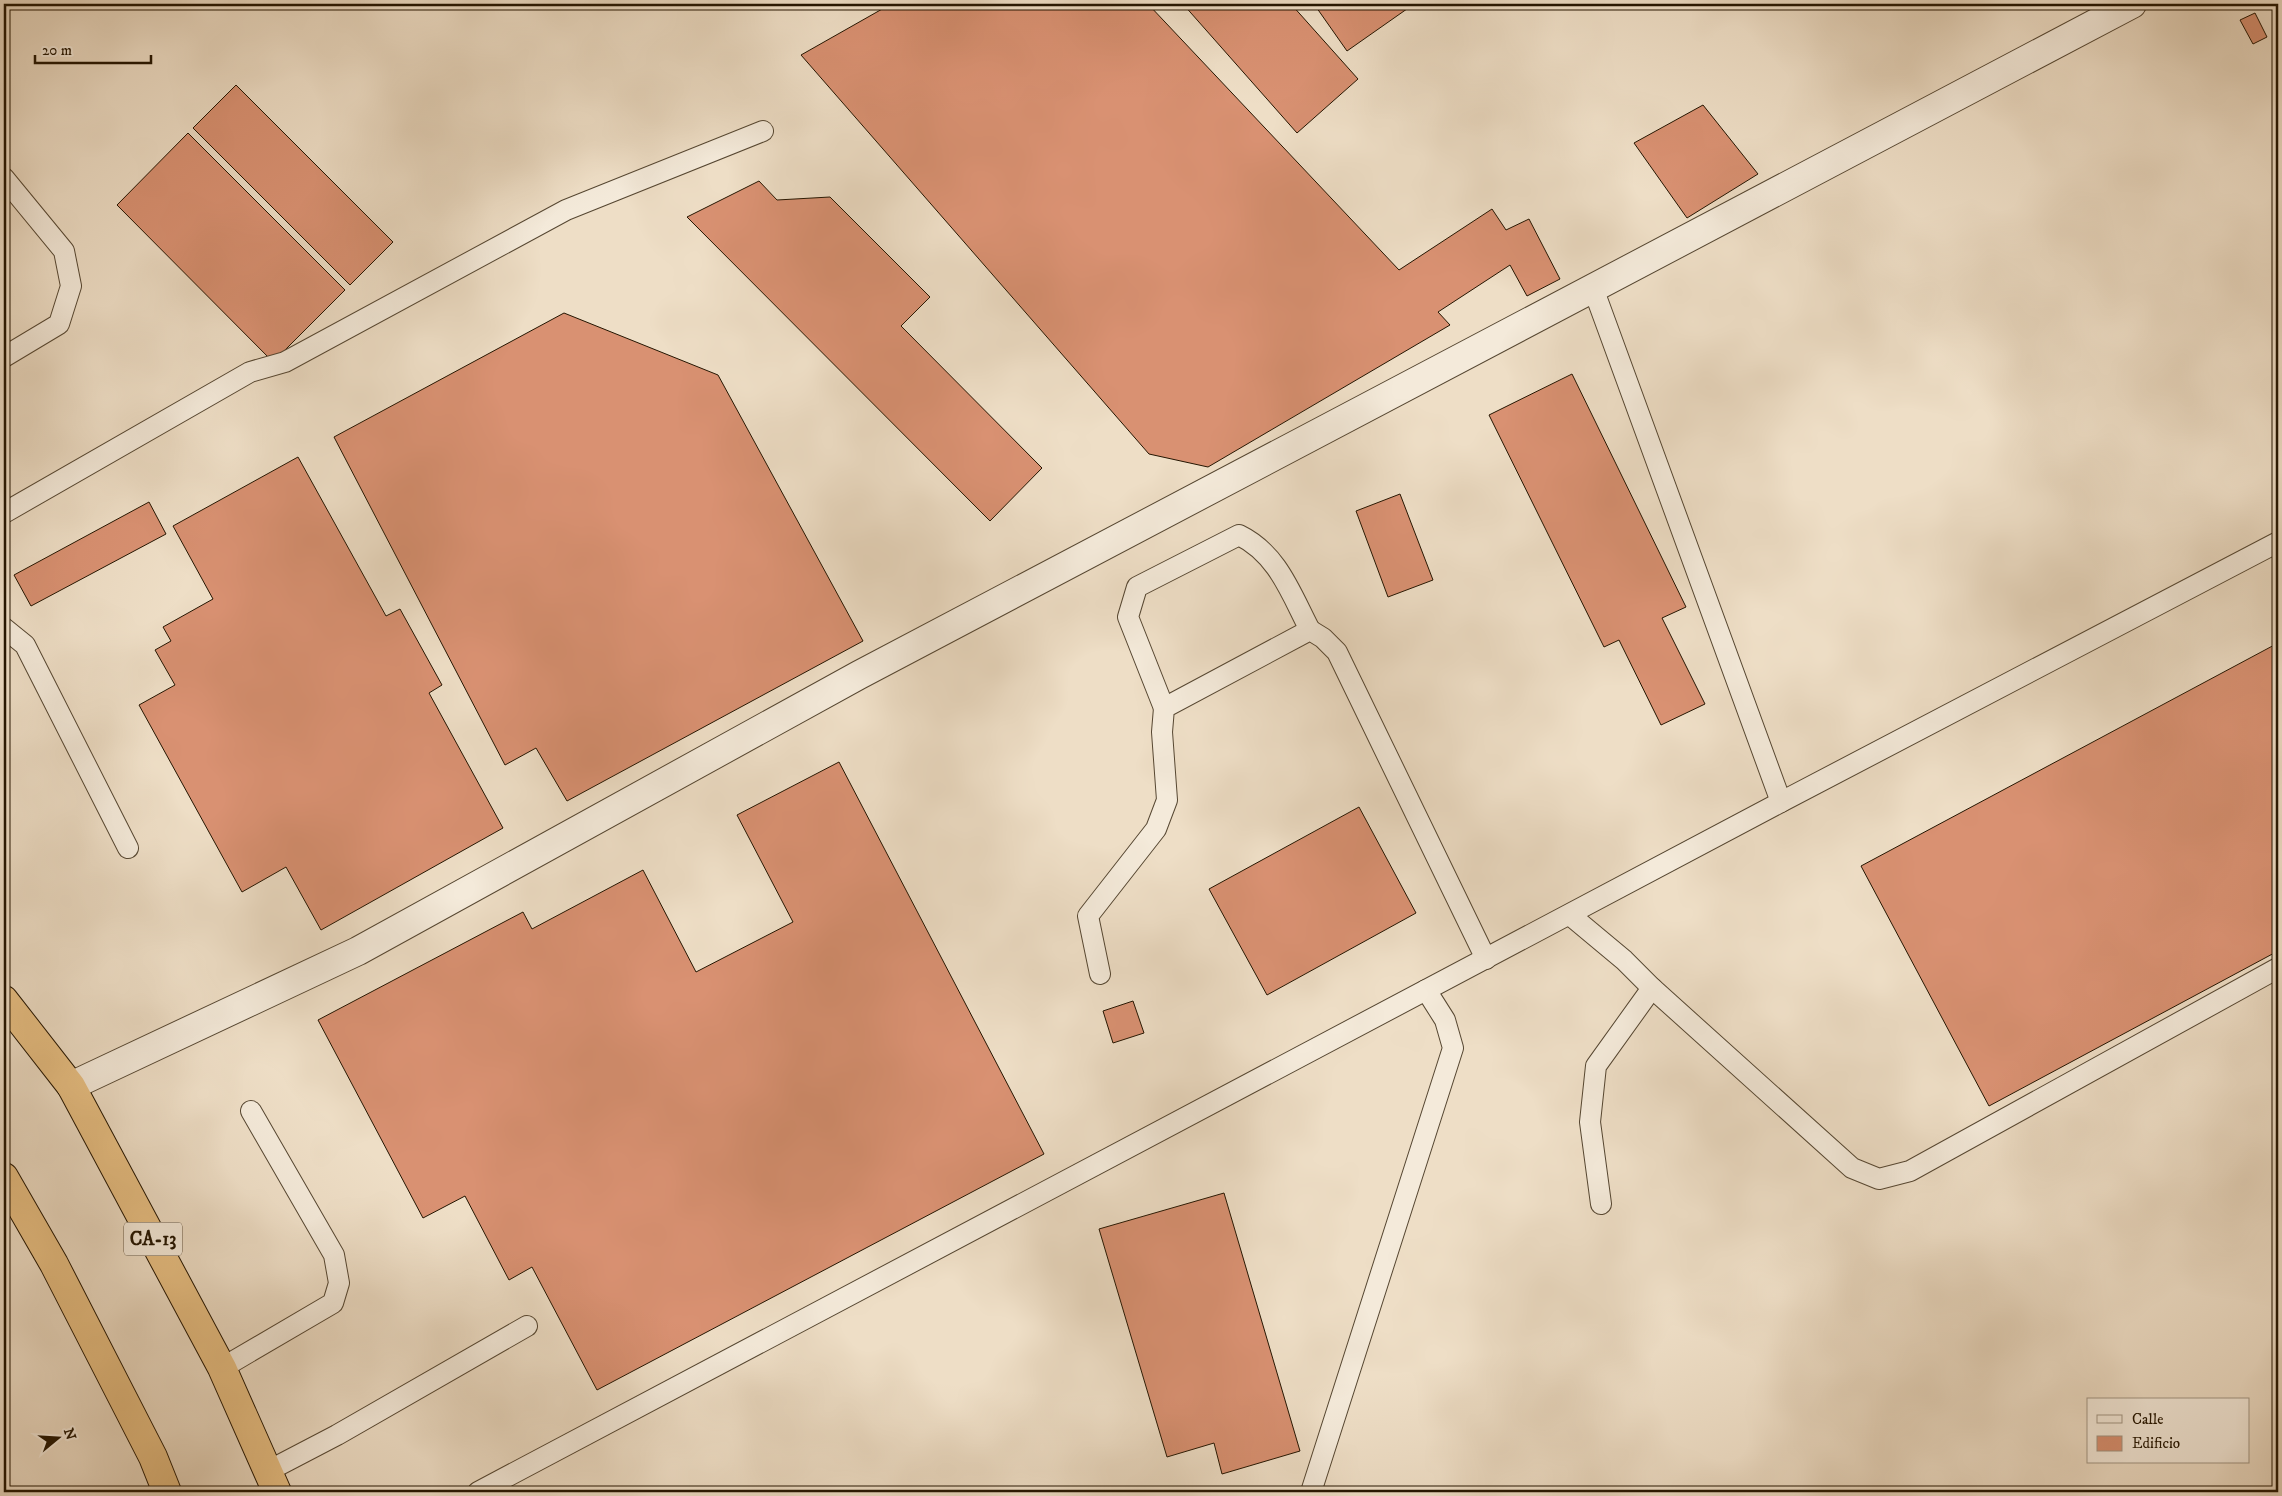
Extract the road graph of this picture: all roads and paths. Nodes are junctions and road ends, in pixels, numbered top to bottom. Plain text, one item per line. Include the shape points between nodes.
1 (2132, 4) edge
2 (763, 131) dead end
3 (4, 178) edge
4 (1593, 288) junction
5 (4, 357) edge
6 (4, 513) edge
7 (2278, 542) edge
8 (4, 628) edge
9 (1310, 630) junction
10 (1164, 708) junction
11 (1781, 802) junction
12 (128, 848) dead end
13 (1570, 915) junction
14 (1486, 959) junction
15 (2278, 968) edge
16 (1100, 974) dead end
17 (1652, 988) junction
18 (1426, 990) junction
19 (4, 1000) edge
20 (71, 1086) junction
21 (251, 1111) dead end
22 (4, 1177) edge
23 (1601, 1204) dead end
24 (527, 1326) dead end
25 (222, 1368) junction
26 (273, 1482) edge
27 (167, 1492) edge
28 (478, 1492) edge
29 (1311, 1492) edge

1 - 4 street
2 - 6 lane via 566,210 285,362 250,372
3 - 5 lane via 64,251 72,286 59,324
4 - 11 lane
4 - 20 street via 859,675 358,952
7 - 11 lane
8 - 12 lane via 25,645
9 - 10 lane
9 - 10 lane via 1278,568 1256,543 1239,535 1137,587 1128,617
9 - 14 lane via 1324,638 1337,652
10 - 16 lane via 1162,732 1167,800 1156,829 1088,916
11 - 13 lane
13 - 14 lane
13 - 17 lane
14 - 18 lane
15 - 17 lane via 1910,1170 1878,1179 1852,1168
17 - 23 lane via 1596,1066 1590,1122
18 - 28 lane
18 - 29 lane via 1445,1020 1453,1048
19 - 20 highway, CA-13
20 - 25 highway, CA-13
21 - 25 lane via 334,1255 339,1283 333,1303
22 - 27 highway via 58,1273 153,1457
24 - 26 lane via 337,1435
25 - 26 highway, CA-13

